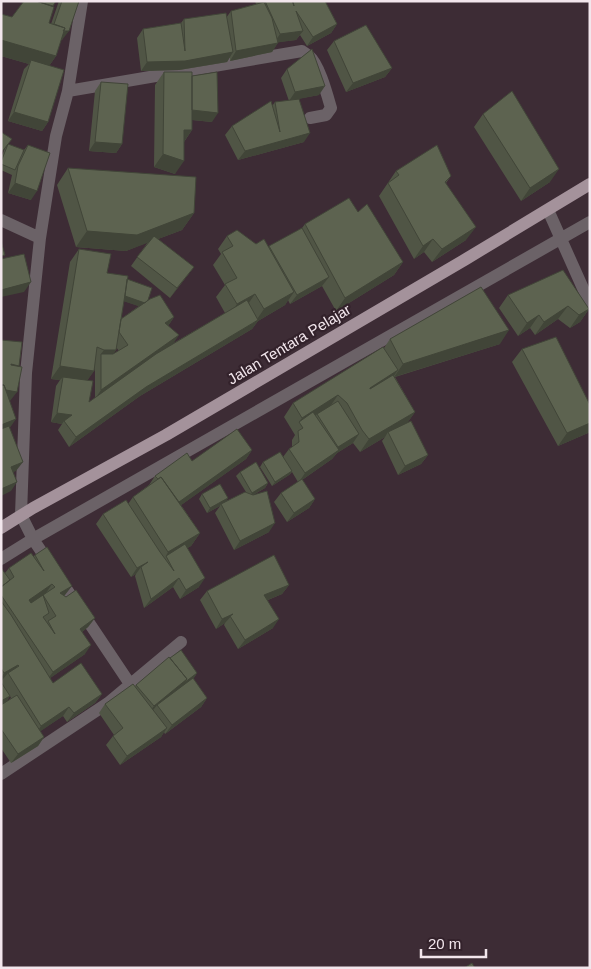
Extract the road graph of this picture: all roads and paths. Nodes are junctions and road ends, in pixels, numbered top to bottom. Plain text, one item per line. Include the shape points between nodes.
1 (82, 1) edge
2 (68, 91) junction
3 (310, 118) dead end
4 (590, 184) edge
5 (548, 210) junction
6 (1, 220) edge
7 (590, 222) edge
8 (40, 238) junction
9 (561, 239) junction
10 (590, 304) edge
11 (21, 515) junction
12 (1, 528) edge
13 (33, 540) junction
14 (1, 559) edge
15 (181, 642) dead end
16 (130, 684) junction
17 (32, 735) edge
18 (40, 748) junction
19 (1, 774) edge

1 - 2 street
2 - 3 street via 302,51 313,60 332,108 326,115
2 - 8 street via 56,136
4 - 5 main road, Jalan Tentara Pelajar
5 - 9 street
5 - 11 main road, Jalan Tentara Pelajar via 166,435
6 - 8 street
7 - 9 street
8 - 11 street via 26,373
9 - 10 street
9 - 13 street
11 - 12 main road, Jalan Tentara Pelajar
11 - 13 street
13 - 14 street
13 - 16 street
15 - 16 street
16 - 18 street via 108,703
17 - 18 street
18 - 19 street

